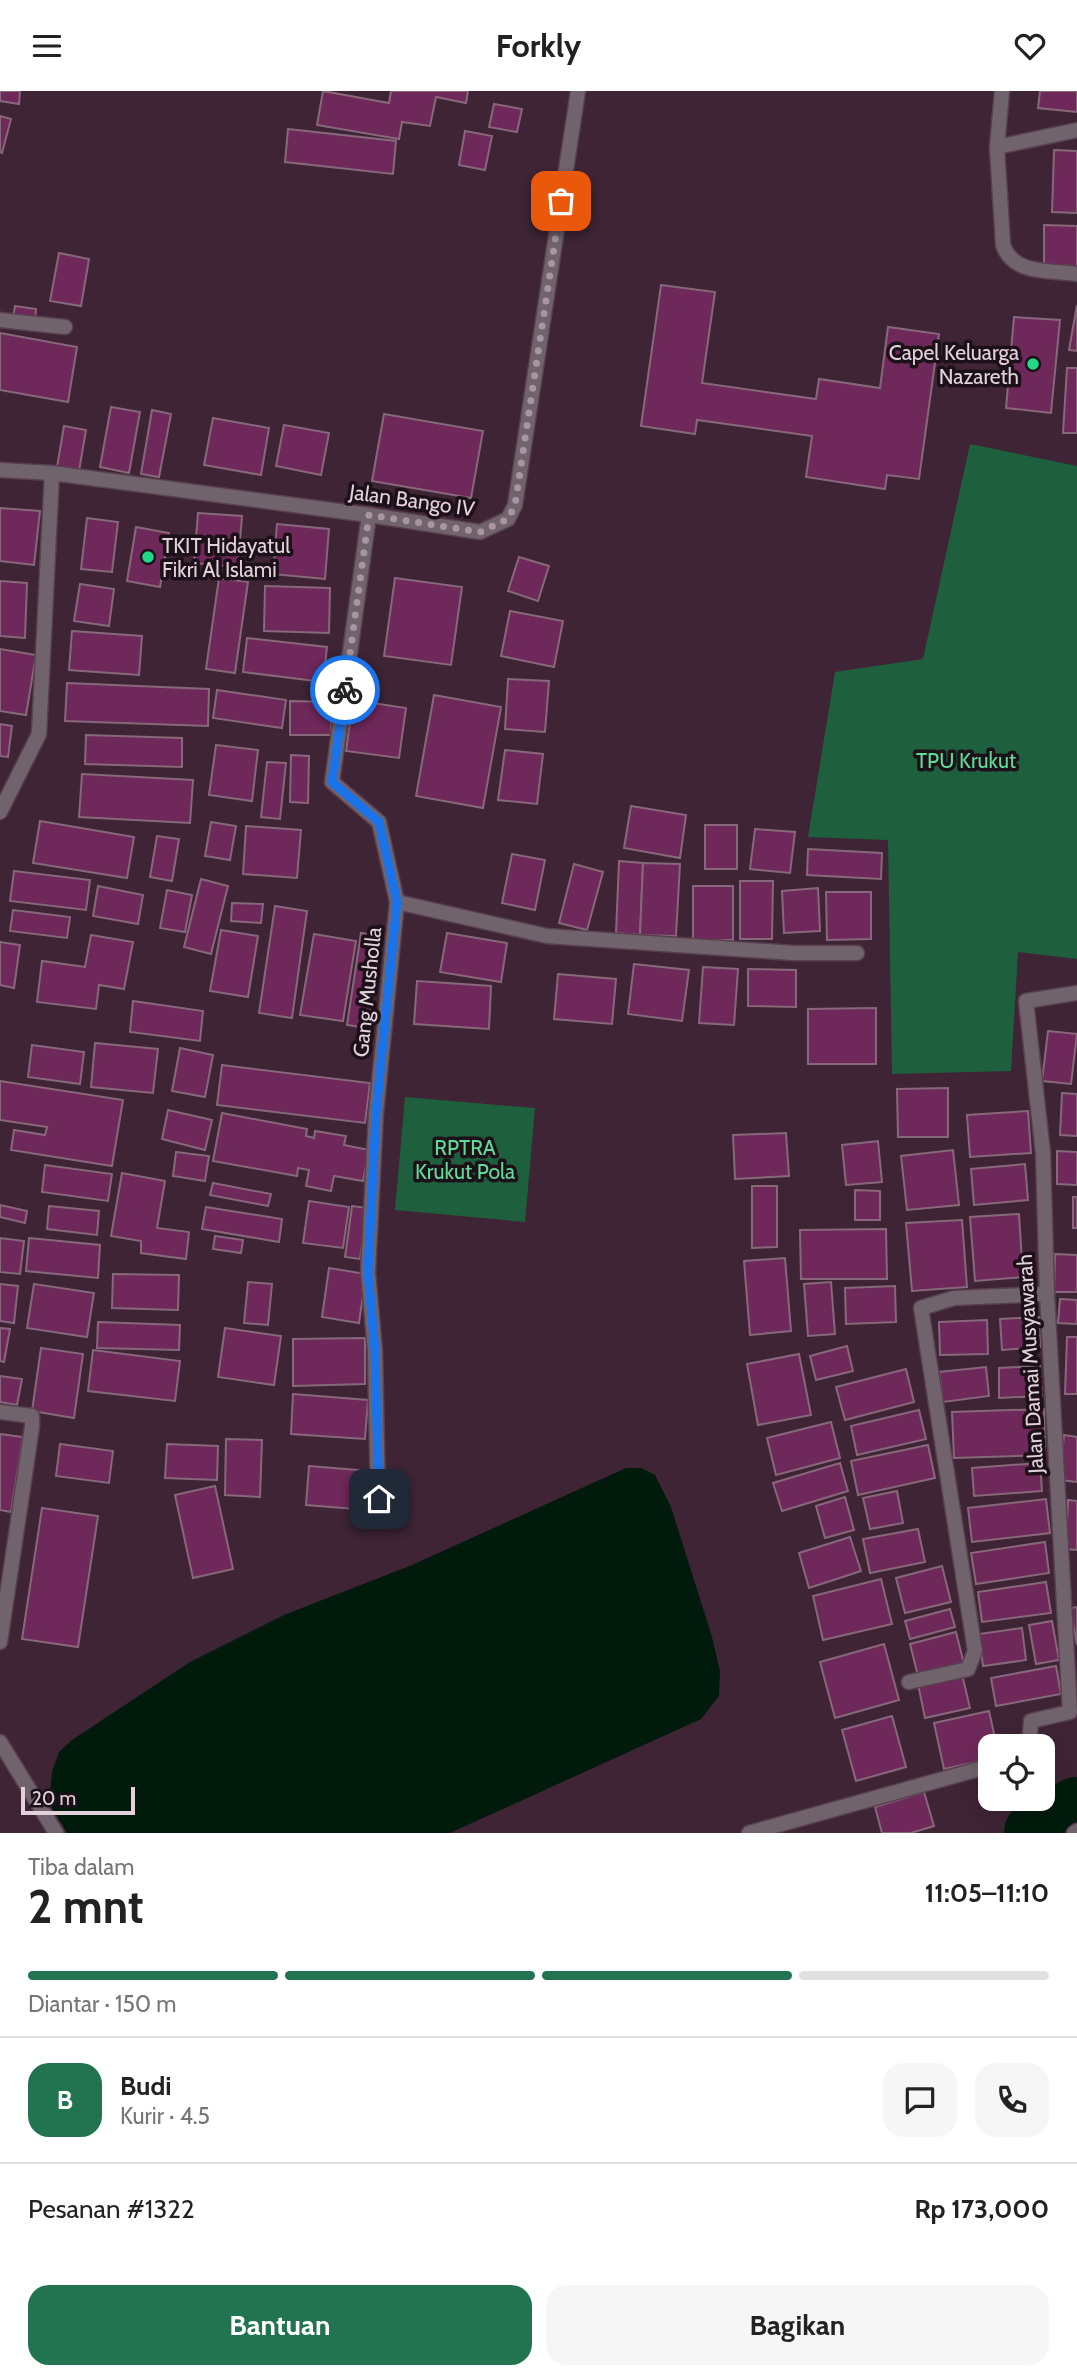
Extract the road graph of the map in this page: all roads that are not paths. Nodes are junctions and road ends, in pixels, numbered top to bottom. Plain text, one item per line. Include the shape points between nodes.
1 (578, 91) edge
2 (1002, 91) edge
3 (1077, 130) edge
4 (997, 147) junction
5 (1077, 274) edge
6 (0, 320) edge
7 (65, 327) dead end
8 (0, 470) edge
9 (52, 473) junction
10 (369, 515) junction
11 (0, 812) edge
12 (397, 902) junction
13 (857, 953) dead end
14 (1077, 993) edge
15 (1047, 1294) junction
16 (0, 1412) edge
17 (379, 1499) dead end
18 (0, 1642) edge
19 (909, 1682) dead end
20 (1030, 1734) edge
21 (0, 1742) edge
22 (978, 1769) edge
23 (57, 1833) edge
24 (749, 1833) edge

1 - 10 street, Jalan Bango IV via 515,505 508,519 480,532
2 - 4 street
3 - 4 street
4 - 5 street via 1007,256 1023,267
6 - 7 street
8 - 9 street, Jalan Bango IV
9 - 10 street, Jalan Bango IV
9 - 11 street via 39,734
10 - 12 street, Gang Musholla via 332,782 379,822
12 - 13 street via 547,936 793,953
12 - 17 street, Gang Musholla via 376,1113 368,1272
14 - 15 street, Jalan Damai Musyawarah via 1026,1001 1043,1153
15 - 19 street via 954,1298 920,1308 975,1651 968,1668
15 - 20 street, Jalan Damai Musyawarah via 1070,1712 1031,1721
16 - 18 street via 32,1416
21 - 23 street
22 - 24 street

